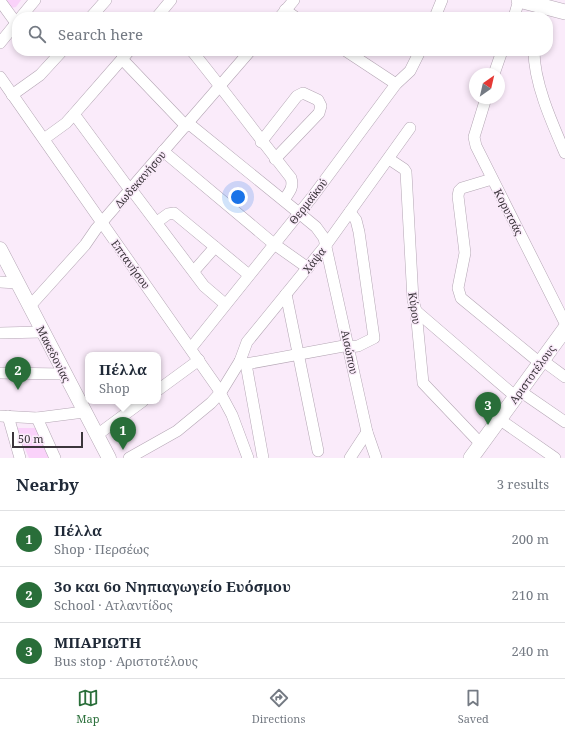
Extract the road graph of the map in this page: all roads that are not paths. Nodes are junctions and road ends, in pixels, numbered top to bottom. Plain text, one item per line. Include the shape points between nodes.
1 (35, 0) edge
2 (106, 0) edge
3 (171, 0) edge
4 (294, 0) edge
5 (442, 0) edge
6 (519, 0) edge
7 (0, 1) edge
8 (541, 11) edge
9 (25, 12) edge
10 (96, 12) edge
11 (163, 12) edge
12 (284, 12) edge
13 (437, 12) edge
14 (515, 12) edge
15 (565, 12) edge
16 (12, 14) edge
17 (12, 28) edge
18 (0, 43) edge
19 (57, 56) edge
20 (125, 56) edge
21 (127, 56) edge
22 (196, 56) edge
23 (246, 56) edge
24 (354, 56) edge
25 (418, 56) edge
26 (500, 56) edge
27 (534, 56) edge
28 (496, 68) edge
29 (0, 77) edge
30 (396, 84) junction
31 (220, 86) junction
32 (12, 94) junction
33 (484, 104) edge
34 (74, 114) junction
35 (187, 124) junction
36 (410, 128) dead end
37 (44, 139) junction
38 (261, 142) junction
39 (163, 152) junction
40 (565, 152) edge
41 (389, 158) junction
42 (276, 159) junction
43 (492, 179) junction
44 (130, 190) junction
45 (284, 200) junction
46 (350, 212) junction
47 (299, 213) junction
48 (157, 222) junction
49 (102, 223) junction
50 (274, 244) junction
51 (326, 245) junction
52 (216, 246) junction
53 (1, 252) edge
54 (308, 268) junction
55 (194, 271) junction
56 (249, 275) junction
57 (0, 282) edge
58 (18, 283) junction
59 (286, 294) junction
60 (226, 304) junction
61 (30, 306) junction
62 (416, 311) junction
63 (565, 322) edge
64 (565, 329) edge
65 (42, 332) junction
66 (0, 333) edge
67 (349, 346) junction
68 (191, 348) junction
69 (298, 354) junction
70 (199, 360) junction
71 (541, 361) junction
72 (243, 362) junction
73 (0, 373) edge
74 (64, 374) junction
75 (565, 377) edge
76 (161, 388) edge
77 (221, 392) junction
78 (518, 394) junction
79 (139, 404) edge
80 (84, 412) junction
81 (4, 416) edge
82 (37, 418) junction
83 (499, 419) junction
84 (565, 422) edge
85 (367, 432) junction
86 (97, 435) junction
87 (481, 444) junction
88 (318, 451) dead end
89 (248, 455) edge
90 (20, 458) edge
91 (55, 458) edge
92 (109, 458) edge
93 (129, 458) edge
94 (237, 458) edge
95 (264, 458) edge
96 (350, 458) edge
97 (376, 458) edge
98 (471, 458) edge
99 (555, 458) edge

1 - 9 street
2 - 10 street
3 - 11 street
4 - 12 street
5 - 13 street
6 - 8 main road
6 - 14 street
7 - 16 street
8 - 15 main road
17 - 18 street
19 - 32 street via 40,75
20 - 34 street
21 - 35 street, Αισώπου
22 - 31 street
23 - 31 street, Δωδεκανήσου
24 - 30 street
25 - 30 street, Θερμαϊκού via 410,71
26 - 28 street
27 - 40 street via 539,82
29 - 32 street, Επτανήσου
30 - 47 street, Θερμαϊκού
31 - 35 street, Δωδεκανήσου
31 - 38 street
32 - 37 street, Επτανήσου
33 - 43 street, Κορυτσάς via 474,139
34 - 37 street
34 - 44 street
35 - 39 street, Δωδεκανήσου
35 - 45 street, Αισώπου
36 - 41 street, Χάψα
37 - 49 street, Επτανήσου
38 - 42 street
38 - 42 street via 297,96 303,92 318,100 321,106 319,113
39 - 44 street, Δωδεκανήσου
39 - 50 street
41 - 46 street, Χάψα
41 - 62 street, Κύρου via 406,172 413,300
42 - 45 street via 293,184
43 - 63 street, Κορυτσάς
43 - 71 street via 459,191 466,253 459,293 461,298
44 - 48 street
44 - 49 street, Δωδεκανήσου
45 - 47 street, Αισώπου
46 - 51 street, Χάψα
46 - 67 street via 356,220 359,232 374,338 358,346
47 - 50 street, Θερμαϊκού
47 - 51 street, Αισώπου via 319,230
48 - 52 street via 174,213
48 - 55 street
49 - 61 street, Δωδεκανήσου
49 - 68 street, Επτανήσου
50 - 54 street
50 - 56 street, Θερμαϊκού
51 - 54 street, Χάψα
51 - 67 street, Αισώπου
52 - 55 street
52 - 56 street
53 - 58 street, Μακεδονίας
54 - 59 street, Χάψα
55 - 60 street via 207,289
56 - 60 street, Θερμαϊκού
57 - 58 street
58 - 61 street, Μακεδονίας
59 - 69 street
59 - 72 street, Χάψα via 246,342
60 - 68 street, Θερμαϊκού
61 - 65 street, Μακεδονίας
62 - 78 street
62 - 87 street, Κύρου via 423,383
64 - 71 main road, Αριστοτέλους
65 - 66 street
65 - 74 street, Μακεδονίας
67 - 69 street
67 - 85 street, Αισώπου
68 - 70 street, Επτανήσου
69 - 72 street
69 - 88 street
70 - 76 street
70 - 77 street, Επτανήσου
71 - 75 street
71 - 78 main road, Αριστοτέλους
72 - 77 street, Χάψα
72 - 95 street
73 - 74 street
74 - 80 street, Μακεδονίας
77 - 89 street, Επτανήσου
77 - 93 street, Χάψα via 177,431
78 - 83 main road, Αριστοτέλους
78 - 84 street
79 - 86 street
80 - 82 street
80 - 86 street, Μακεδονίας
81 - 82 street
81 - 90 street
82 - 91 street
83 - 87 main road, Αριστοτέλους
83 - 99 street
85 - 96 street
85 - 97 street, Αισώπου
86 - 92 street, Μακεδονίας
87 - 98 main road, Αριστοτέλους
89 - 94 street

